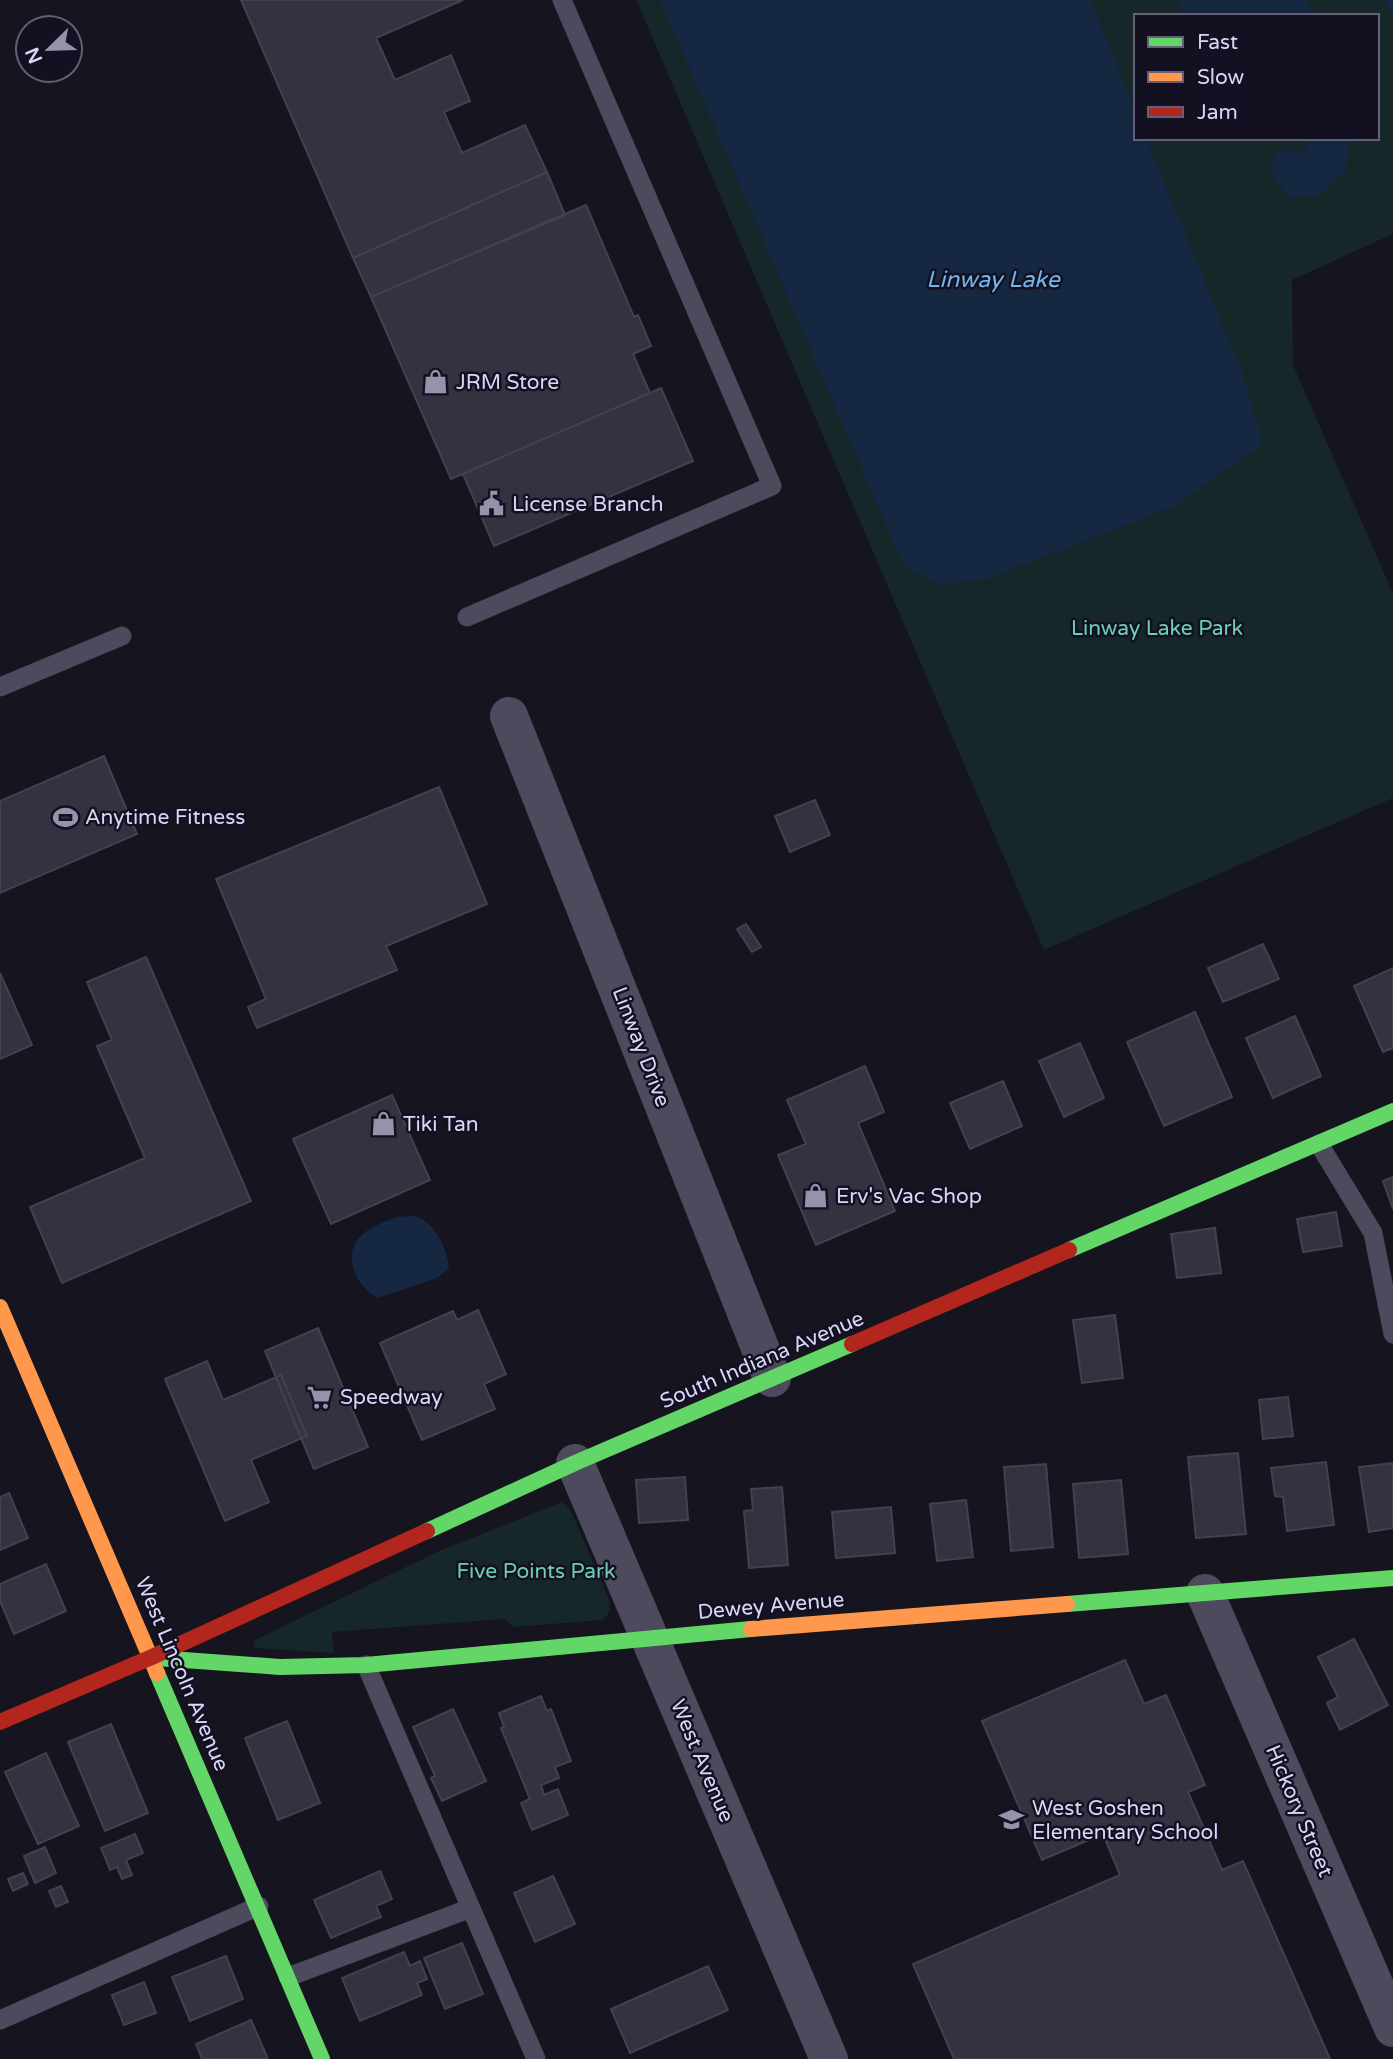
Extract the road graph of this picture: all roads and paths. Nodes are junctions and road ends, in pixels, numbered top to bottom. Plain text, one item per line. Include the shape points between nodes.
1 (562, 0) edge
2 (467, 617) dead end
3 (122, 636) dead end
4 (0, 687) edge
5 (509, 716) dead end
6 (1393, 1111) edge
7 (1319, 1144) junction
8 (0, 1307) edge
9 (1393, 1334) edge
10 (772, 1378) junction
11 (575, 1463) junction
12 (1393, 1578) edge
13 (1205, 1593) junction
14 (650, 1637) junction
15 (152, 1657) junction
16 (366, 1665) junction
17 (0, 1723) edge
18 (259, 1906) junction
19 (471, 1908) junction
20 (288, 1977) junction
21 (1383, 1980) edge
22 (0, 2020) edge
23 (1393, 2028) edge
24 (322, 2059) edge
25 (536, 2059) edge
26 (829, 2059) edge

1 - 2 lane via 772,486
3 - 4 lane
5 - 10 street, Linway Drive
6 - 7 street, South Indiana Avenue
7 - 9 lane via 1373,1233
7 - 10 street, South Indiana Avenue
8 - 15 street, West Lincoln Avenue
10 - 11 street, South Indiana Avenue
11 - 14 street, West Avenue
11 - 15 street, South Indiana Avenue
12 - 13 street, Dewey Avenue
13 - 14 street, Dewey Avenue
13 - 21 street, Hickory Street
14 - 16 street, Dewey Avenue
14 - 26 street, West Avenue
15 - 16 street, Dewey Avenue via 280,1667
15 - 17 street, South Indiana Avenue
15 - 18 street, West Lincoln Avenue
16 - 19 lane
18 - 20 street, West Lincoln Avenue
18 - 22 lane
19 - 20 lane
19 - 25 lane
20 - 24 street, West Lincoln Avenue
21 - 23 street, Hickory Street

